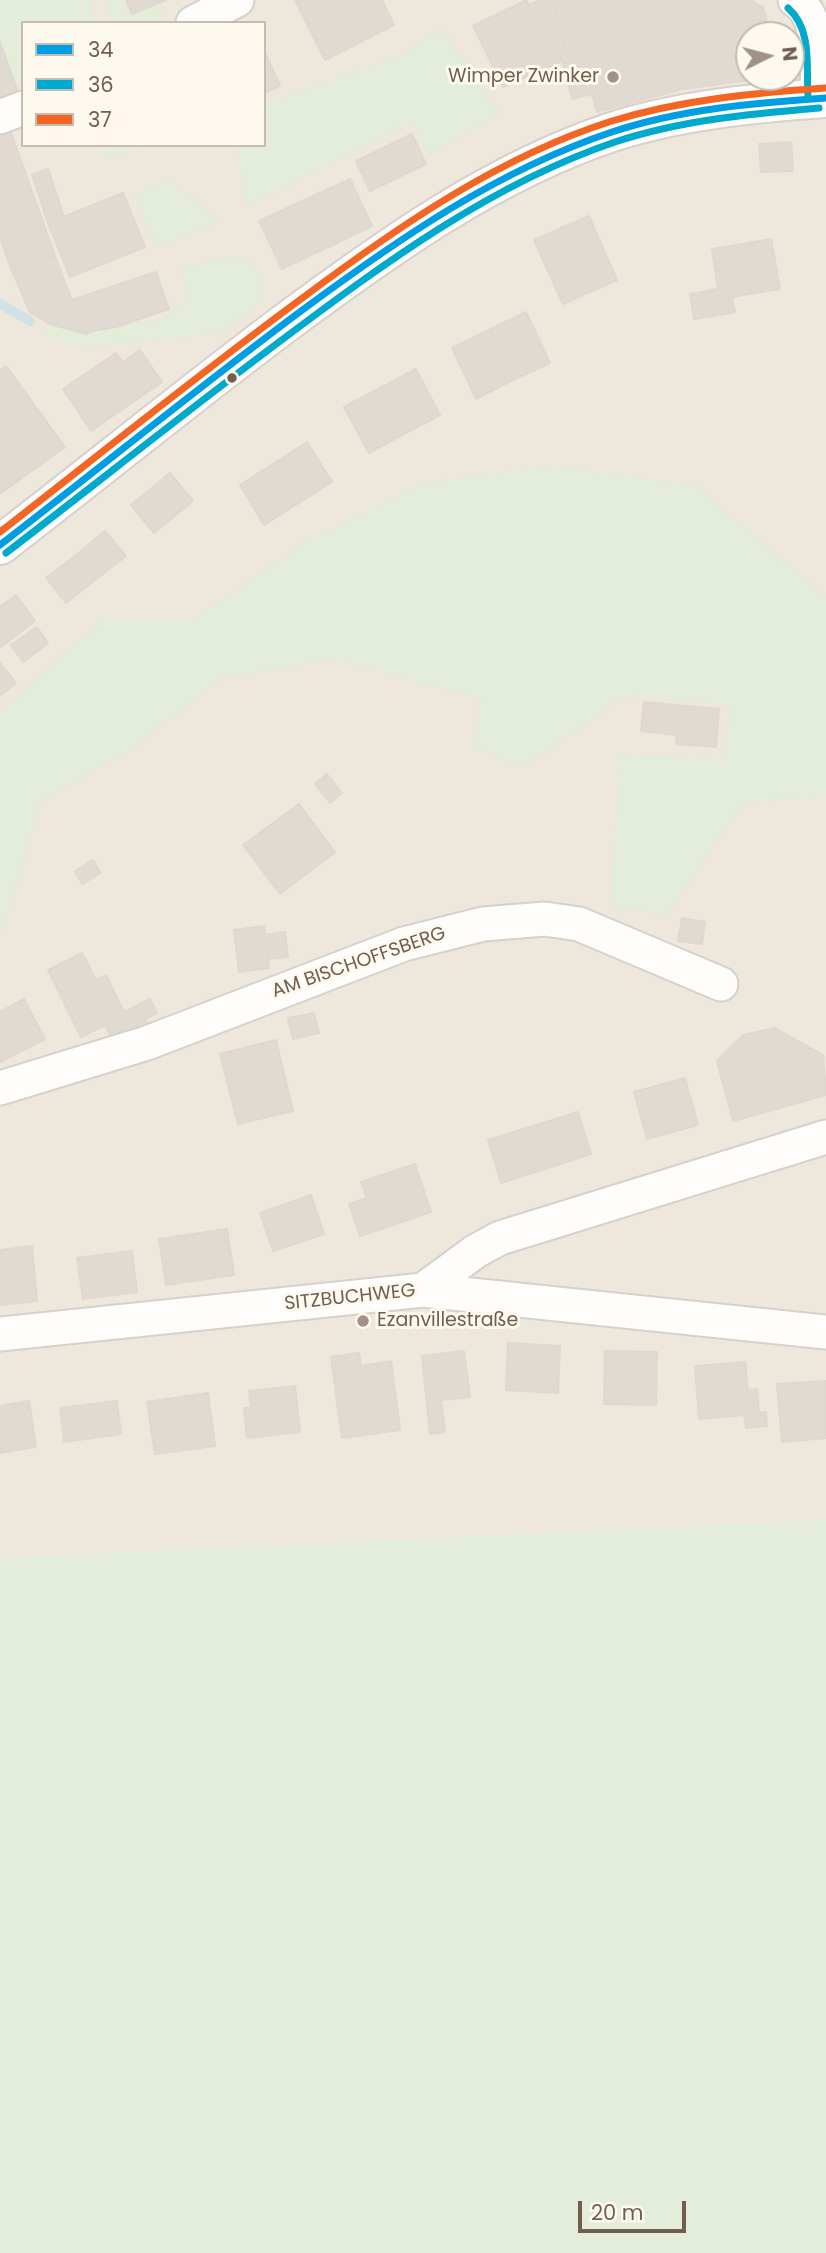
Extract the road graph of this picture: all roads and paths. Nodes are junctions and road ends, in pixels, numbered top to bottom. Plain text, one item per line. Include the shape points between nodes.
1 (237, 0) edge
2 (807, 5) edge
3 (197, 21) edge
4 (822, 98) edge
5 (21, 109) edge
6 (0, 117) edge
7 (0, 545) edge
8 (721, 984) dead end
9 (0, 1088) edge
10 (826, 1137) edge
11 (423, 1290) junction
12 (826, 1332) edge
13 (0, 1334) edge

1 - 3 street
2 - 4 street
4 - 7 main road via 691,113 635,125 521,170 402,240 334,287
5 - 6 street
8 - 9 street, AM BISCHOFFSBERG via 579,924 545,919 482,924 404,944 147,1043
10 - 11 street via 500,1238
11 - 12 street, SITZBUCHWEG
11 - 13 street, SITZBUCHWEG

